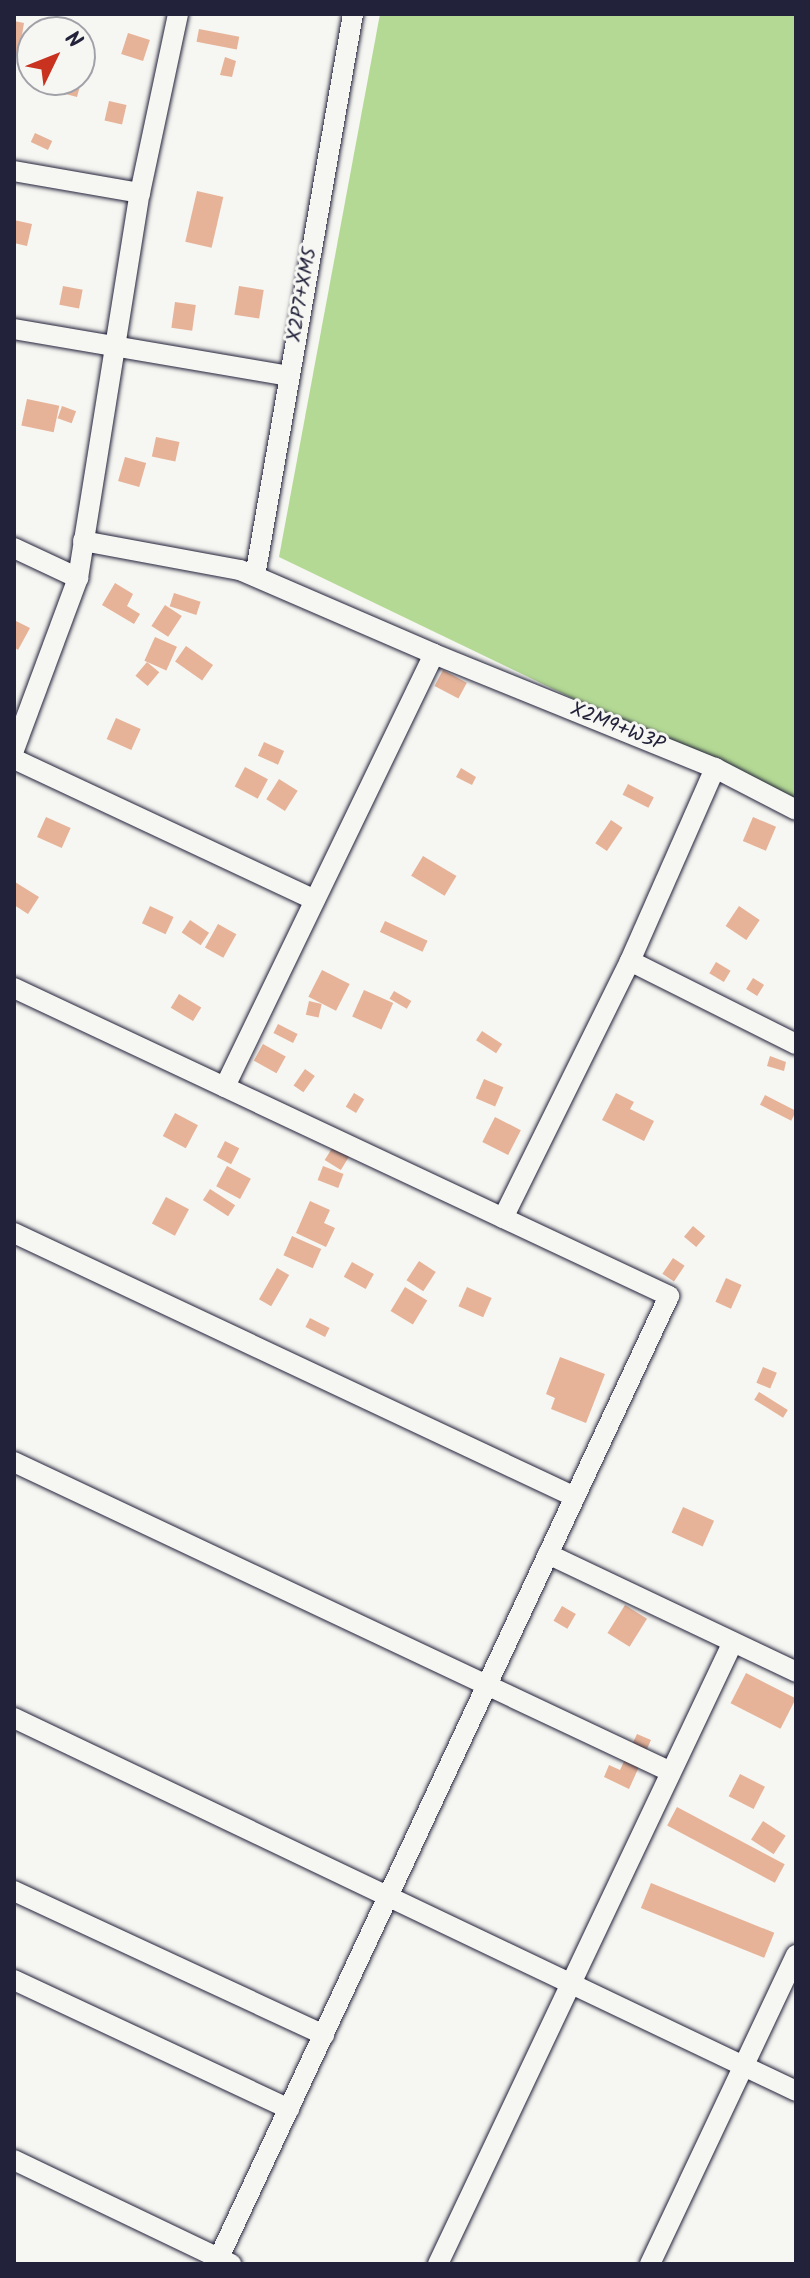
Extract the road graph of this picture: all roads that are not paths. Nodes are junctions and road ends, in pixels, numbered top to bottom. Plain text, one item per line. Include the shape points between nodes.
1 (178, 14) edge
2 (353, 14) edge
3 (14, 171) edge
4 (140, 193) junction
5 (14, 329) edge
6 (116, 347) junction
7 (289, 376) junction
8 (83, 541) junction
9 (14, 548) edge
10 (255, 576) junction
11 (78, 578) junction
12 (434, 654) junction
13 (14, 750) edge
14 (14, 759) edge
15 (715, 768) junction
16 (796, 810) edge
17 (315, 900) junction
18 (630, 961) junction
19 (14, 988) edge
20 (796, 1044) edge
21 (225, 1087) junction
22 (503, 1218) junction
23 (14, 1233) edge
24 (14, 1462) edge
25 (575, 1497) junction
26 (548, 1554) junction
27 (733, 1642) junction
28 (796, 1672) edge
29 (488, 1684) junction
30 (14, 1718) edge
31 (671, 1772) junction
32 (14, 1891) edge
33 (388, 1897) junction
34 (796, 1955) edge
35 (14, 1980) edge
36 (571, 1983) junction
37 (324, 2035) junction
38 (744, 2066) junction
39 (796, 2091) edge
40 (289, 2109) junction
41 (14, 2160) edge
42 (222, 2262) edge
43 (438, 2264) edge
44 (650, 2264) edge

1 - 4 street
2 - 7 street, X2P7+XM5
3 - 4 street
4 - 6 street
5 - 6 street
6 - 7 street
6 - 8 street
7 - 10 street, X2P7+XM5
8 - 10 street, X2M9+W3P
8 - 11 street
9 - 11 street
10 - 12 street, X2M9+W3P
11 - 13 street
12 - 15 street, X2M9+W3P
12 - 17 street
14 - 17 street
15 - 16 street, X2M9+W3P
15 - 18 street
17 - 21 street
18 - 20 street
18 - 22 street
19 - 21 street
21 - 22 street
22 - 25 street via 669,1296
23 - 25 street
24 - 29 street
25 - 26 street
26 - 27 street
26 - 29 street
27 - 28 street
27 - 31 street
29 - 31 street
29 - 33 street
30 - 33 street
31 - 36 street
32 - 37 street
33 - 36 street
33 - 37 street
34 - 38 street
35 - 40 street
36 - 38 street
36 - 43 street
37 - 40 street
38 - 39 street
38 - 44 street
40 - 42 street
41 - 42 street

